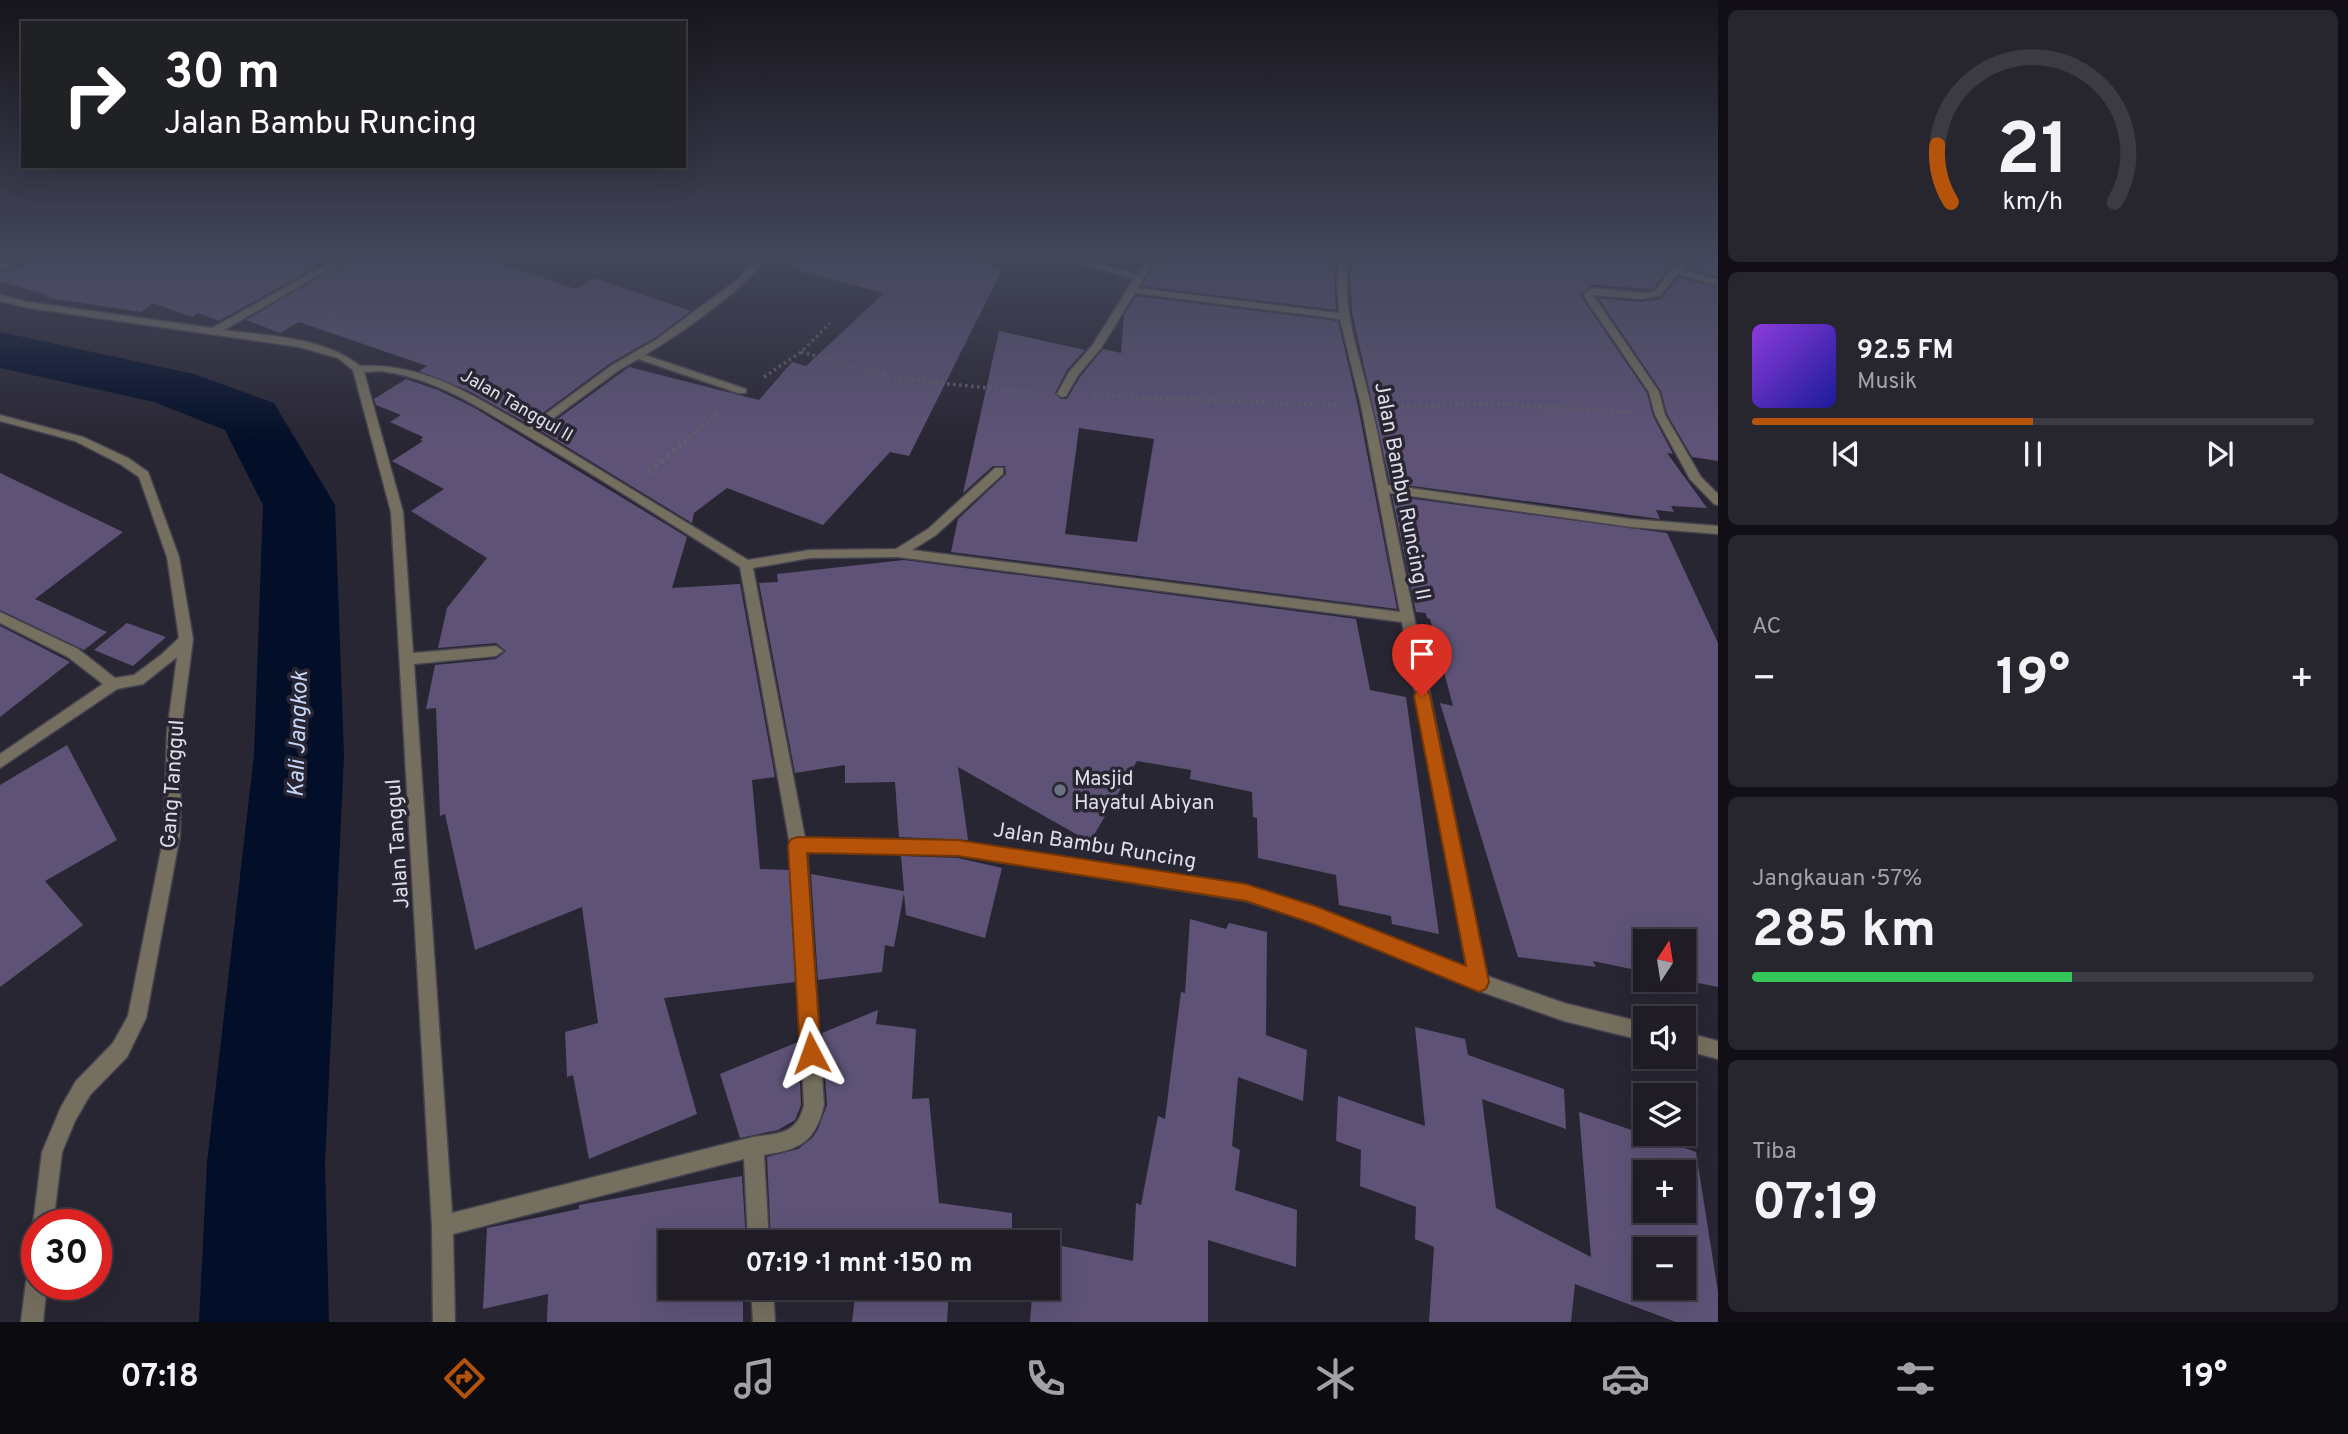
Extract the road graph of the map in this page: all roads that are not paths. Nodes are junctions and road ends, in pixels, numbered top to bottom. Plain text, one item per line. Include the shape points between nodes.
1 (1344, 317) edge
2 (119, 318) edge
3 (239, 318) edge
4 (692, 318) edge
5 (1115, 318) edge
6 (1603, 318) edge
7 (215, 331) junction
8 (639, 356) junction
9 (358, 369) junction
10 (742, 391) dead end
11 (1062, 394) road end
12 (0, 418) edge
13 (528, 432) junction
14 (999, 471) dead end
15 (1381, 488) junction
16 (1718, 501) edge
17 (1718, 530) edge
18 (898, 553) junction
19 (746, 565) junction
20 (1, 618) edge
21 (1406, 618) junction
22 (186, 639) junction
23 (496, 651) dead end
24 (406, 659) junction
25 (113, 684) junction
26 (0, 762) edge
27 (798, 845) junction
28 (1479, 982) junction
29 (1633, 1028) edge
30 (1696, 1044) edge
31 (1718, 1050) edge
32 (753, 1147) junction
33 (45, 1209) edge
34 (442, 1226) junction
35 (758, 1230) edge
36 (35, 1300) edge
37 (763, 1300) edge
38 (32, 1322) edge
39 (444, 1322) edge
40 (764, 1322) edge

1 - 15 street, Jalan Bambu Runcing II
2 - 7 street, Jalan Tanggul II
3 - 7 street
4 - 8 street
5 - 11 street
6 - 16 street via 1654,392 1660,415 1696,479
7 - 9 street, Jalan Tanggul II via 310,347 342,356
8 - 10 street
8 - 13 street via 615,368
9 - 13 street, Jalan Tanggul II via 404,371 447,385
9 - 24 street, Jalan Tanggul via 397,512
12 - 22 street, Gang Tanggul via 79,439 144,475 173,557
13 - 19 street, Jalan Tanggul II
14 - 18 street via 932,532
15 - 17 street via 1631,523
15 - 21 street, Jalan Bambu Runcing II
18 - 19 street via 810,554
18 - 21 street
19 - 27 street
20 - 25 street via 73,653
21 - 28 street, Jalan Bambu Runcing II
22 - 25 street via 138,680
22 - 33 street, Gang Tanggul via 174,732 172,835 137,1018 120,1049 83,1088 68,1114 52,1152
23 - 24 street
24 - 34 street, Jalan Tanggul
25 - 26 street
27 - 28 street, Jalan Bambu Runcing via 958,848 1246,893 1315,915
27 - 32 street via 812,1118 796,1139
28 - 29 street, Jalan Bambu Runcing via 1564,1012
30 - 31 street
32 - 34 street
32 - 35 street
34 - 39 street, Jalan Tanggul
36 - 38 street
37 - 40 street

